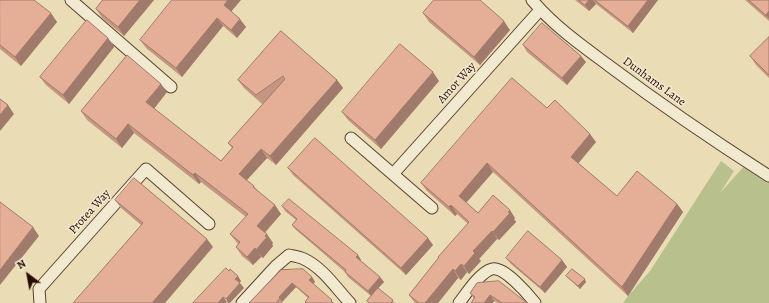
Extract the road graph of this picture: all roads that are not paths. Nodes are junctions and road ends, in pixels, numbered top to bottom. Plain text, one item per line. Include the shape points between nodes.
1 (71, 0) edge
2 (532, 0) edge
3 (540, 10) junction
4 (171, 87) dead end
5 (351, 138) dead end
6 (393, 174) junction
7 (769, 176) edge
8 (432, 208) dead end
9 (209, 224) dead end
10 (40, 303) edge
11 (242, 303) edge
12 (350, 303) edge
13 (459, 303) edge
14 (535, 303) edge

1 - 4 street
2 - 3 street, Dunhams Lane
3 - 6 street, Amor Way
3 - 7 street, Dunhams Lane via 559,28 618,73
5 - 6 street
6 - 8 street
9 - 10 street, Protea Way via 146,169 39,289
11 - 12 street via 289,255 304,259 317,268
13 - 14 street via 480,277 492,269 500,270 509,276

